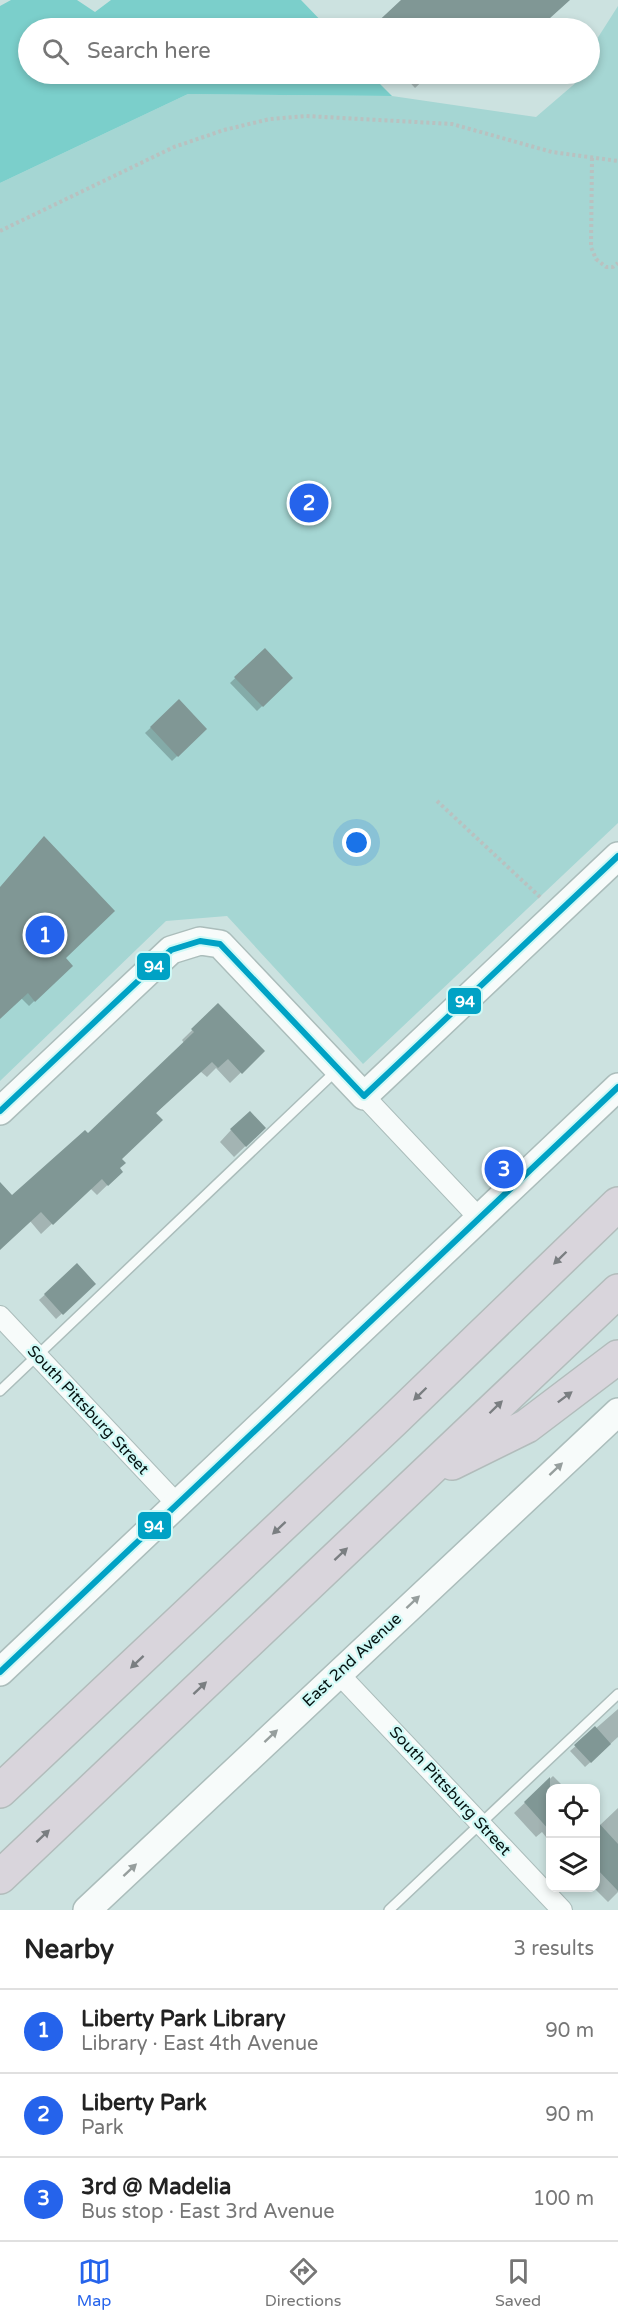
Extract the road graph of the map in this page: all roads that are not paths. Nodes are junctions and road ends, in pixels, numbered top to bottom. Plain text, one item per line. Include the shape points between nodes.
1 (618, 856) edge
2 (338, 1069) junction
3 (618, 1087) edge
4 (364, 1096) junction
5 (0, 1111) edge
6 (618, 1196) edge
7 (618, 1204) edge
8 (479, 1218) junction
9 (583, 1235) junction
10 (618, 1291) edge
11 (0, 1316) edge
12 (37, 1355) junction
13 (618, 1357) edge
14 (0, 1391) edge
15 (618, 1412) edge
16 (423, 1477) junction
17 (176, 1503) junction
18 (0, 1672) edge
19 (338, 1672) junction
20 (618, 1694) edge
21 (0, 1791) edge
22 (481, 1824) junction
23 (0, 1877) edge
24 (87, 1910) edge
25 (389, 1910) edge
26 (562, 1910) edge

1 - 4 street
2 - 4 street
2 - 5 street via 220,944 200,941 171,950
2 - 12 lane
3 - 8 street
4 - 8 street
6 - 9 highway
7 - 9 highway
8 - 17 street
9 -> 21 highway via 393,1421
16 -> 10 highway
11 - 12 street, South Pittsburg Street
12 - 14 lane
12 - 17 street, South Pittsburg Street
16 -> 13 highway via 527,1426
19 -> 15 street, East 2nd Avenue
23 -> 16 highway
17 - 18 street
19 - 22 street, South Pittsburg Street
24 -> 19 street, East 2nd Avenue
20 - 22 lane
22 - 25 lane
22 - 26 street, South Pittsburg Street

